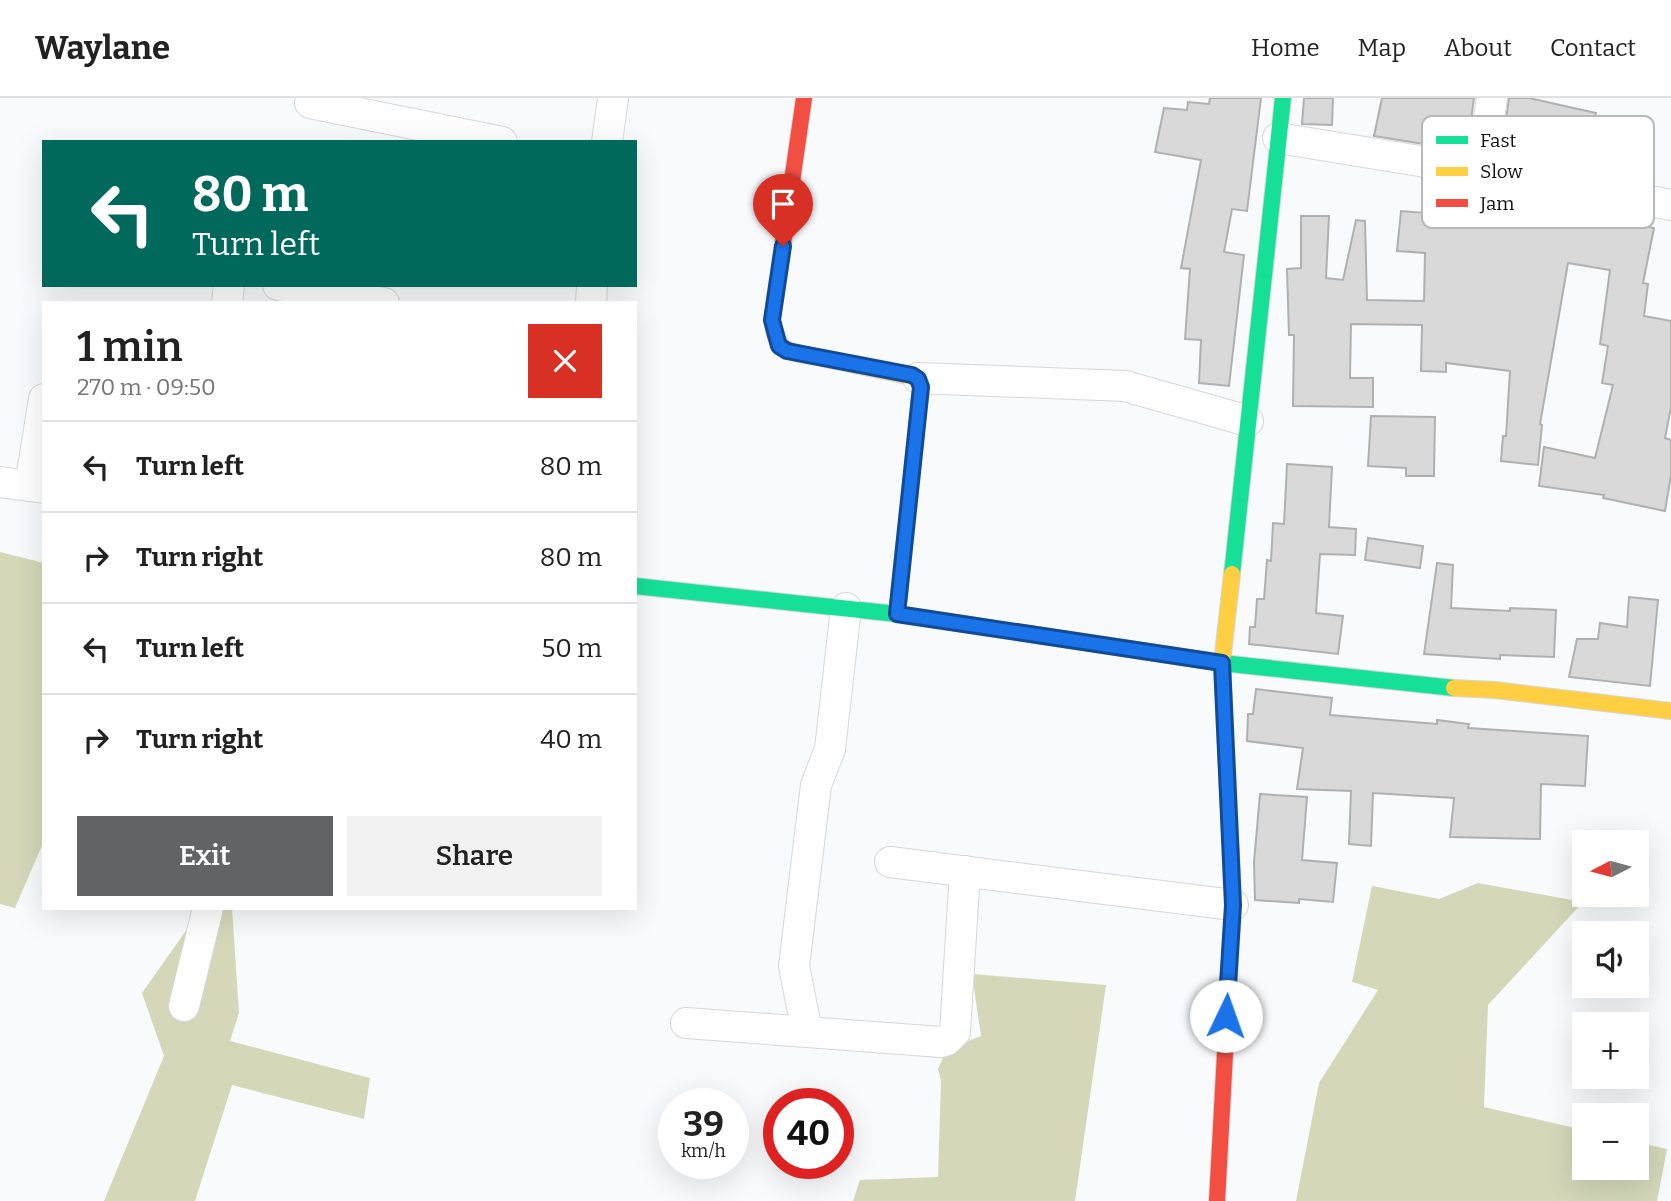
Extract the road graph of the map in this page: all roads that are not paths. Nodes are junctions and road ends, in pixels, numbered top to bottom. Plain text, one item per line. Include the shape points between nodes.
1 (613, 98) edge
2 (804, 98) edge
3 (1283, 98) edge
4 (1492, 98) edge
5 (310, 103) dead end
6 (1489, 116) edge
7 (1278, 138) junction
8 (492, 140) edge
9 (607, 140) edge
10 (1422, 161) edge
11 (290, 287) edge
12 (372, 301) edge
13 (918, 379) junction
14 (1248, 421) junction
15 (42, 424) edge
16 (0, 482) edge
17 (37, 487) edge
18 (637, 586) edge
19 (846, 608) junction
20 (897, 614) junction
21 (1222, 663) junction
22 (1671, 710) edge
23 (890, 862) dead end
24 (965, 871) junction
25 (1233, 905) junction
26 (208, 910) edge
27 (184, 1006) dead end
28 (686, 1023) dead end
29 (807, 1032) junction
30 (1217, 1201) edge

1 - 9 street
2 - 13 street via 772,320 775,337 787,351
3 - 7 street
4 - 6 street
5 - 8 street
7 - 10 street
7 - 14 street
11 - 12 street
13 - 14 street via 1125,386
13 - 20 street via 921,387
14 - 21 street
15 - 17 street
16 - 17 street
18 - 19 street
19 - 20 street
19 - 29 street via 830,748 816,785 794,966
20 - 21 street
21 - 22 street
21 - 25 street
23 - 24 street
24 - 25 street
24 - 29 street via 952,1036 941,1042
25 - 30 street
26 - 27 street
28 - 29 street

